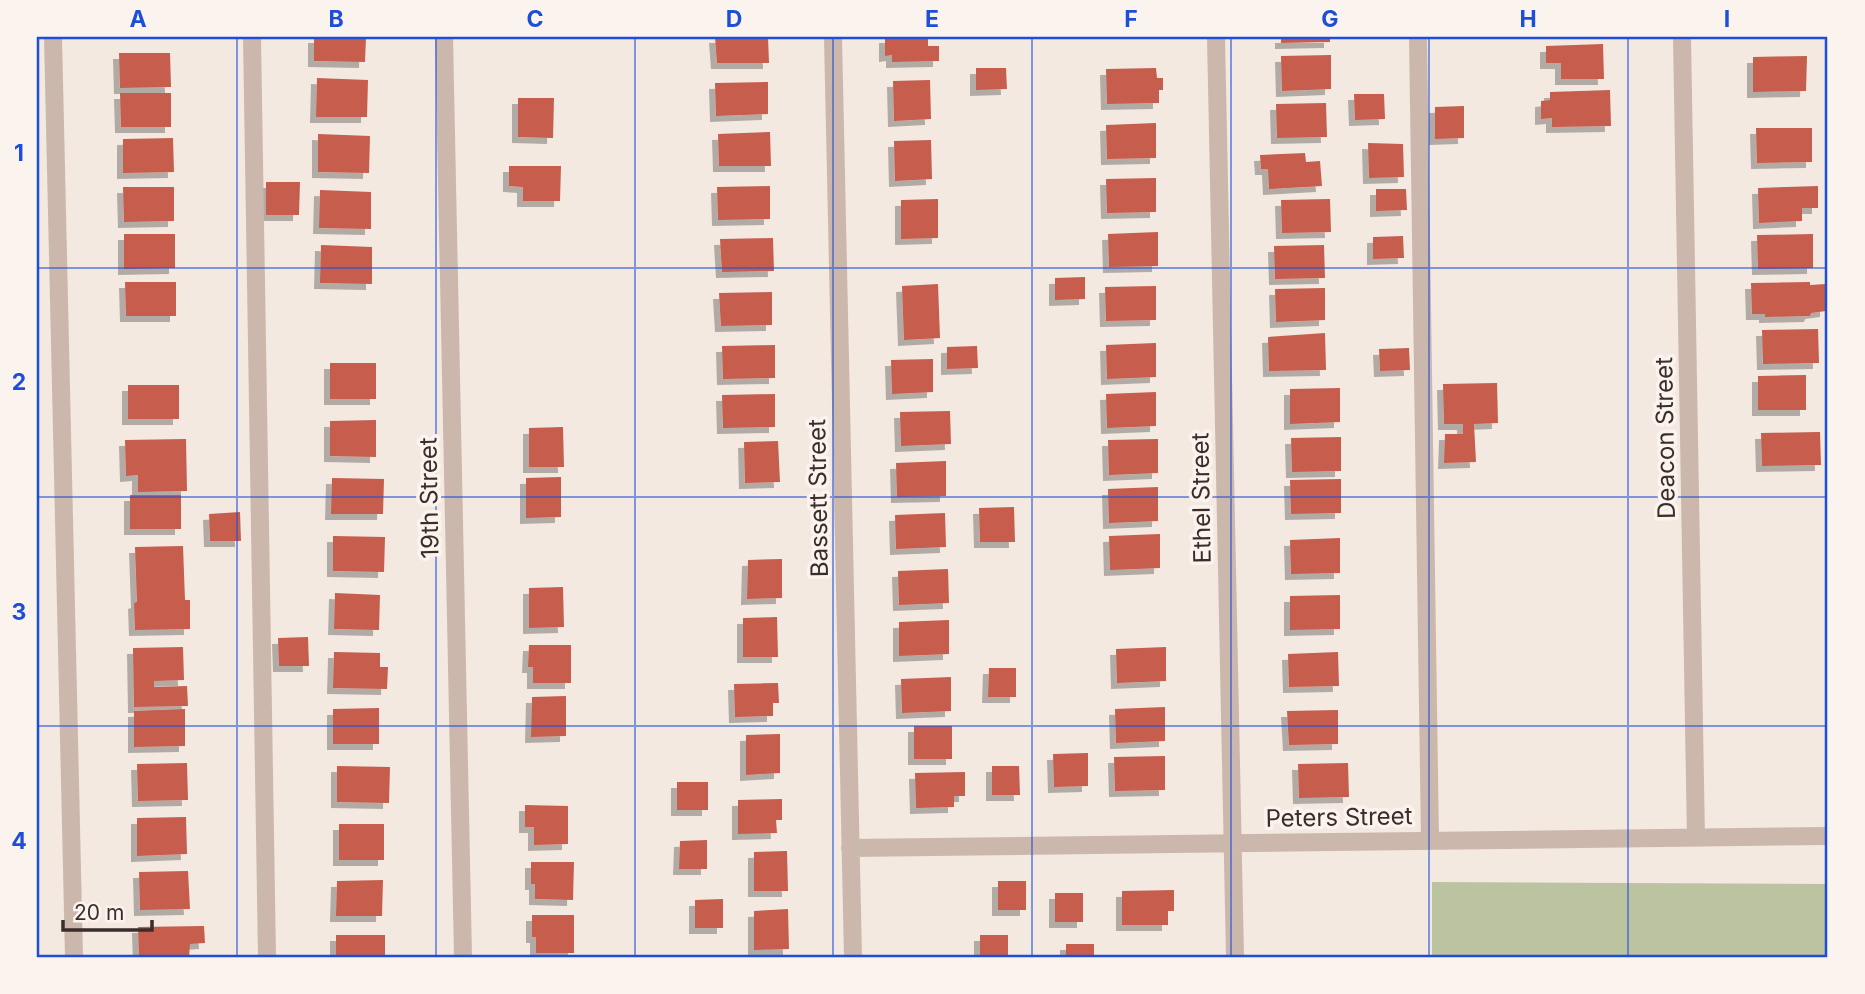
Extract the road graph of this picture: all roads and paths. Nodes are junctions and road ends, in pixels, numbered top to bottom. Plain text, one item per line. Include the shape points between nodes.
1 (53, 37) edge
2 (252, 37) edge
3 (444, 37) edge
4 (833, 37) edge
5 (1216, 37) edge
6 (1418, 37) edge
7 (1682, 37) edge
8 (1828, 836) edge
9 (1696, 838) junction
10 (1430, 840) junction
11 (1233, 842) junction
12 (850, 848) junction
13 (74, 957) edge
14 (267, 957) edge
15 (463, 957) edge
16 (853, 957) edge
17 (1235, 957) edge

1 - 13 street
2 - 14 street
3 - 15 street, 19th Street
4 - 12 street, Bassett Street
5 - 11 street, Ethel Street
6 - 10 street
7 - 9 street, Deacon Street
8 - 9 street, Peters Street
9 - 10 street, Peters Street
10 - 11 street, Peters Street
11 - 12 street, Peters Street
11 - 17 street, Ethel Street
12 - 16 street, Bassett Street

